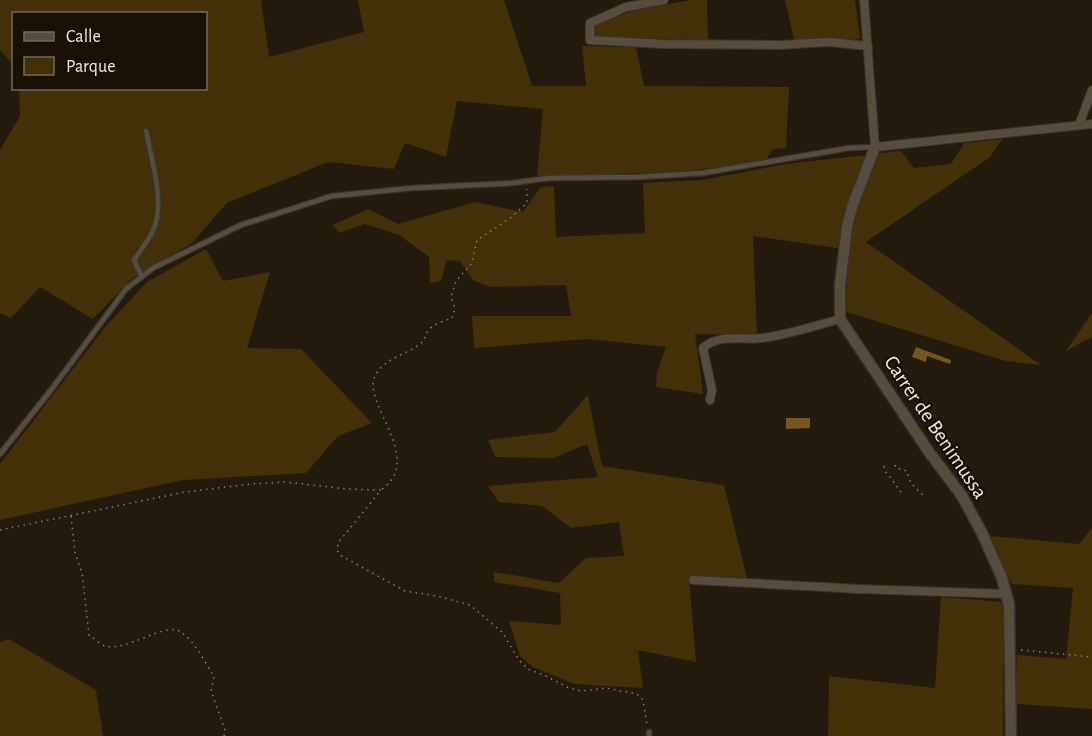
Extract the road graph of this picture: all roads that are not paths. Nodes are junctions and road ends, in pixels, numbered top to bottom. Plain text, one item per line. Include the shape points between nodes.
1 (664, 0) edge
2 (864, 0) edge
3 (868, 46) junction
4 (1092, 90) edge
5 (1092, 124) edge
6 (1079, 125) junction
7 (146, 131) dead end
8 (875, 147) junction
9 (142, 277) junction
10 (840, 319) junction
11 (710, 400) dead end
12 (0, 454) edge
13 (693, 580) dead end
14 (1007, 594) junction
15 (1011, 736) edge

1 - 3 street via 626,8 590,23 590,40 780,45 828,42
2 - 3 street
3 - 8 street
4 - 6 street
5 - 6 street
6 - 8 street
7 - 9 lane via 158,207 155,227 134,260
8 - 9 lane via 703,173 549,178 332,196 241,225
8 - 10 street via 846,226
9 - 12 lane via 126,289
10 - 11 street via 761,338 709,342 703,348 712,390
10 - 14 street, Carrer de Benimussa via 962,496
13 - 14 street
14 - 15 street, Carrer de Benimussa

